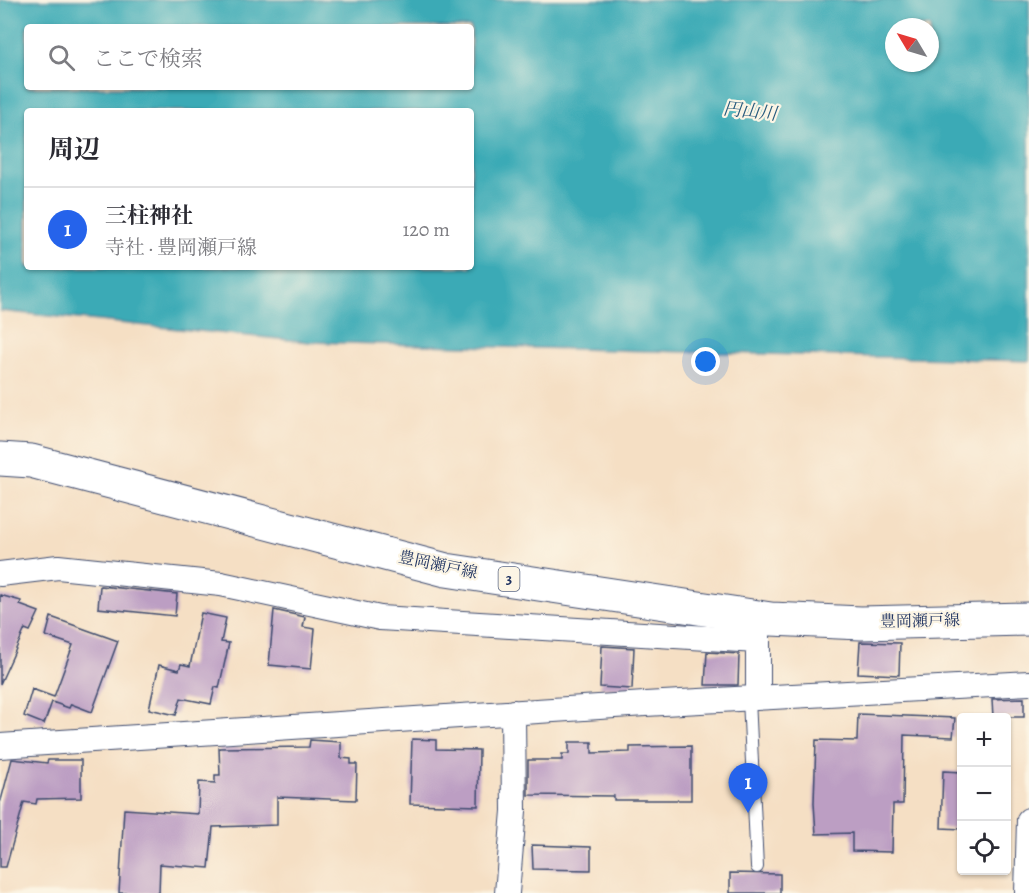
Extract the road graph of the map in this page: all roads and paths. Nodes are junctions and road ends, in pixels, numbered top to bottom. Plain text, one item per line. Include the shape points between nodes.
1 (0, 459) edge
2 (0, 574) edge
3 (1029, 619) edge
4 (758, 629) junction
5 (1029, 683) edge
6 (754, 698) junction
7 (513, 712) junction
8 (0, 746) edge
9 (1029, 820) edge
10 (757, 867) dead end
11 (507, 893) edge
12 (1027, 893) edge

1 - 4 main road, 豊岡瀬戸線 / 3 via 31,461 446,570
2 - 4 street via 58,567 221,584 380,618
3 - 4 main road, 豊岡瀬戸線 / 3
4 - 6 street
5 - 6 street
6 - 7 street
6 - 10 lane
7 - 8 street
7 - 11 street via 514,811
9 - 12 street

